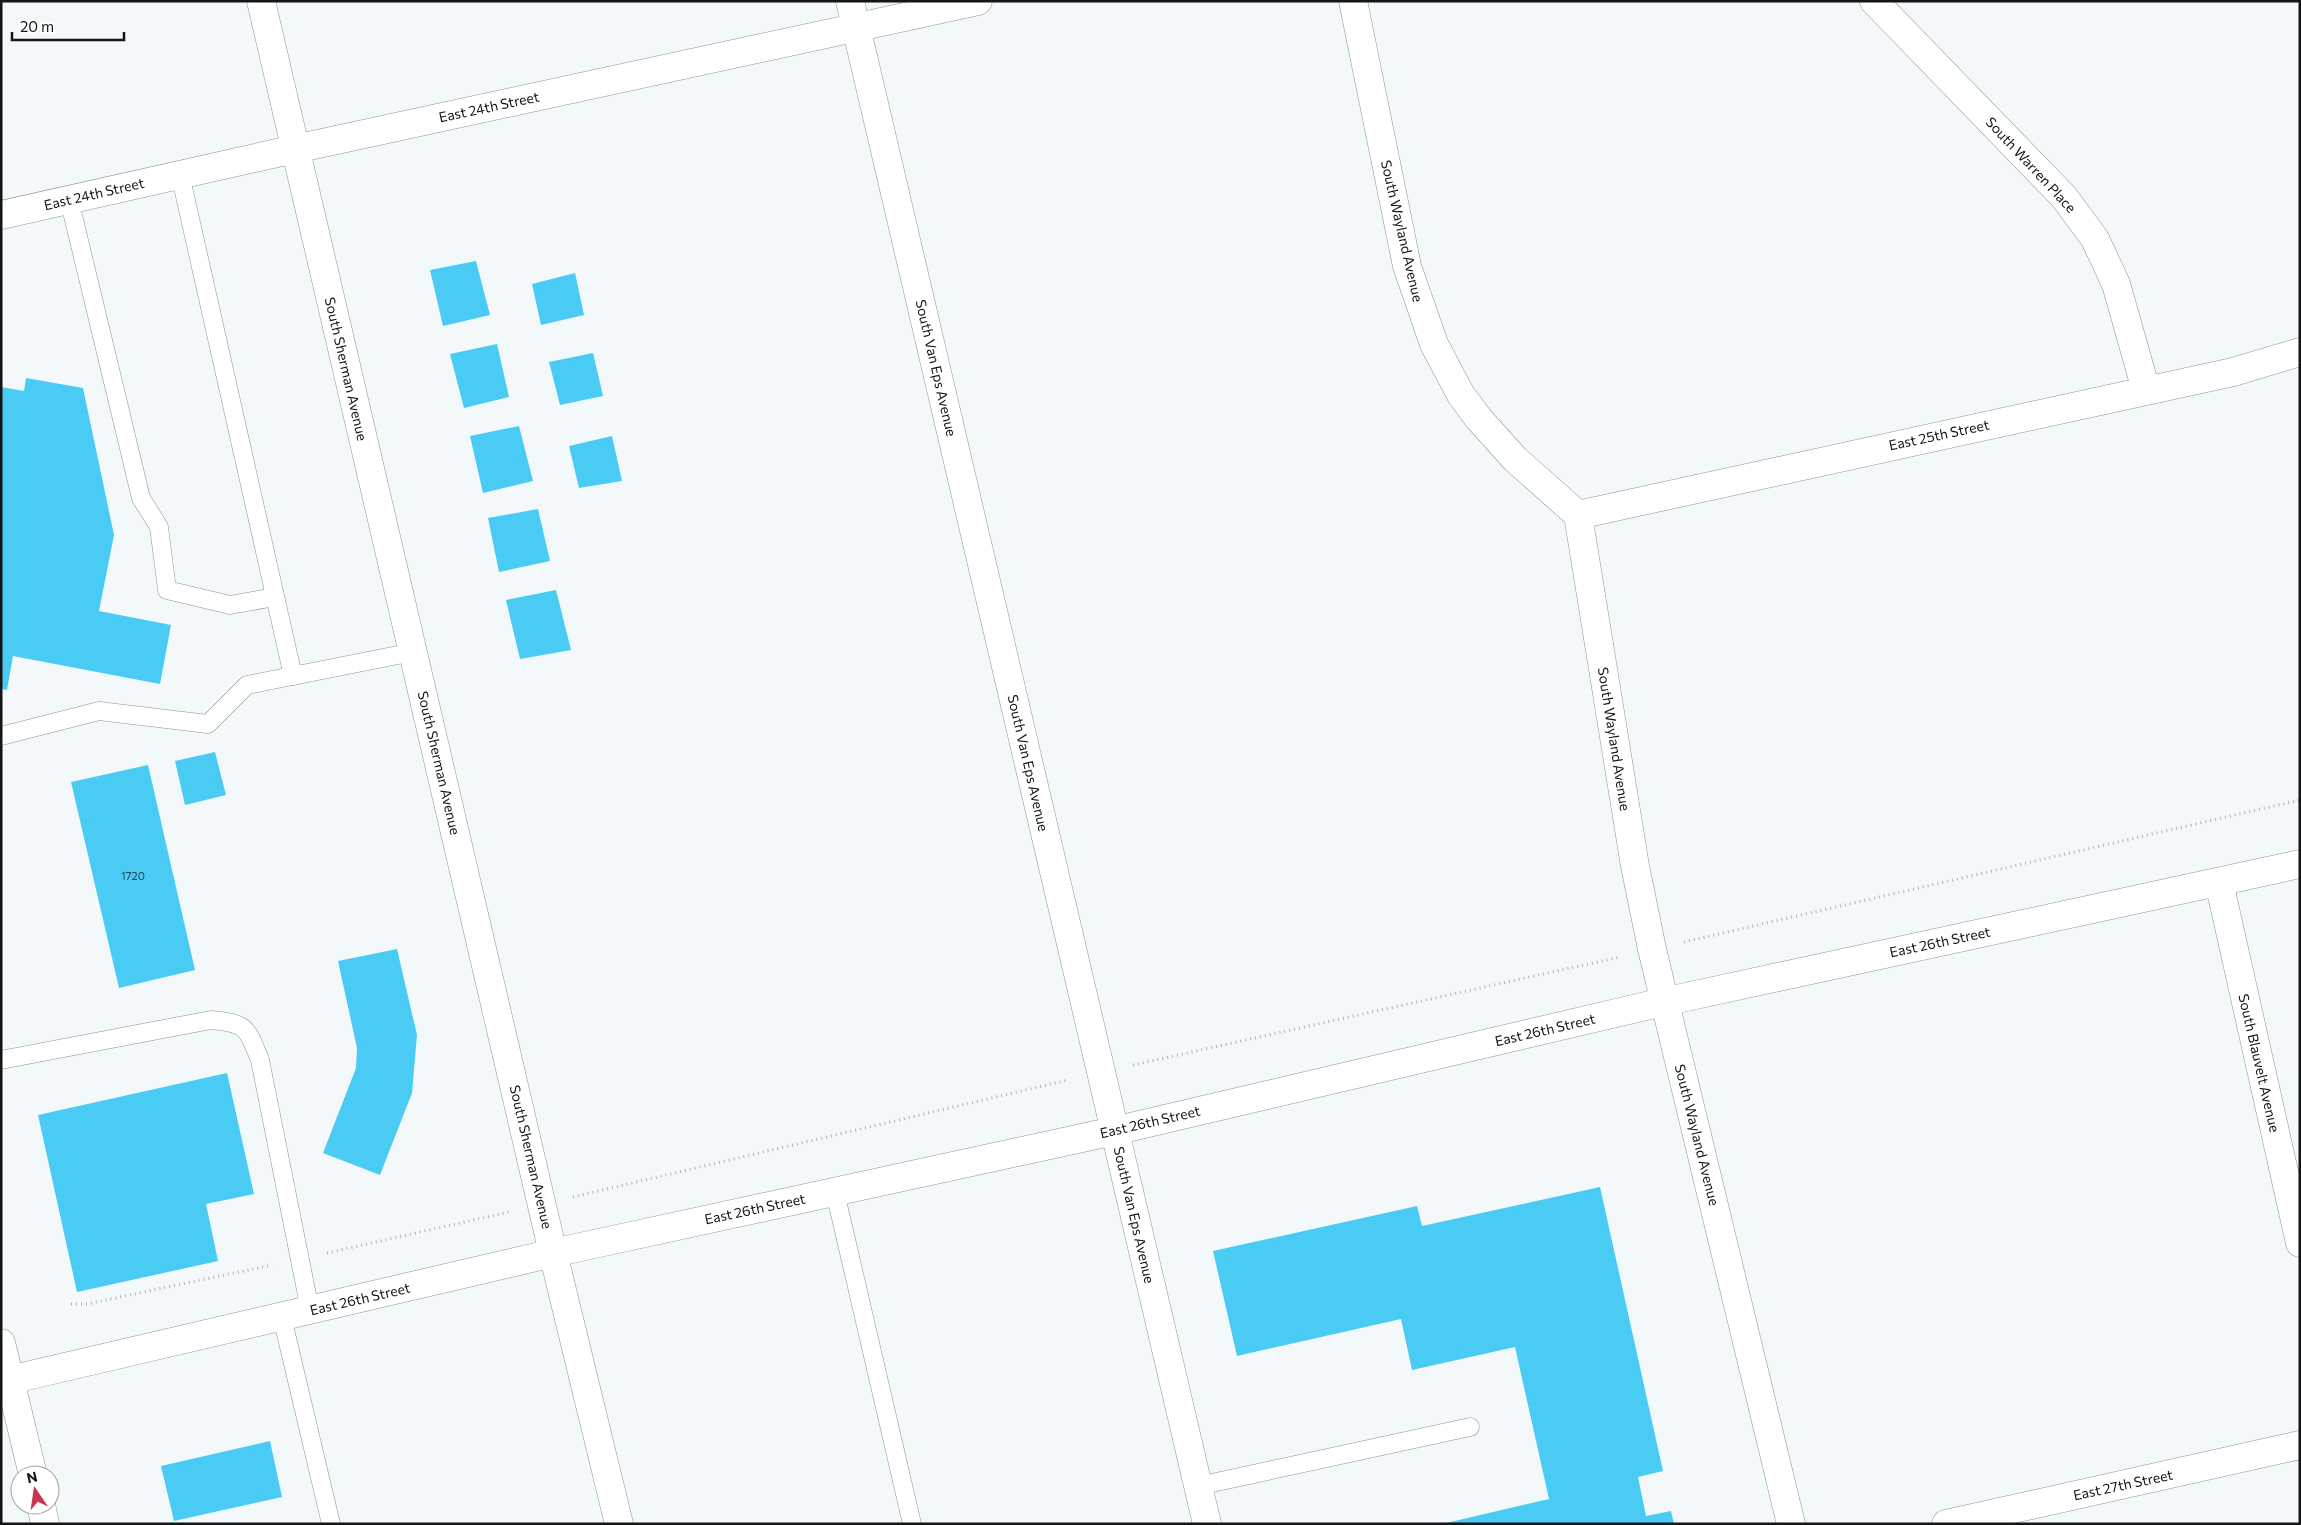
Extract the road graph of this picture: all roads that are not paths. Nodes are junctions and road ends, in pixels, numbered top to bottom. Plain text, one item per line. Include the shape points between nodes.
1 (261, 1) edge
2 (850, 1) edge
3 (978, 1) edge
4 (1353, 1) edge
5 (1874, 1) edge
6 (856, 29) junction
7 (295, 148) junction
8 (180, 174) junction
9 (69, 200) junction
10 (1, 215) edge
11 (2300, 352) edge
12 (2146, 390) junction
13 (1578, 515) junction
14 (275, 597) junction
15 (413, 652) junction
16 (293, 676) junction
17 (1, 736) edge
18 (2300, 864) edge
19 (2219, 882) junction
20 (1664, 1002) junction
21 (1, 1060) edge
22 (1114, 1131) junction
23 (835, 1192) junction
24 (2300, 1243) edge
25 (554, 1254) junction
26 (310, 1310) junction
27 (282, 1317) junction
28 (1, 1343) edge
29 (6, 1380) edge
30 (1470, 1427) dead end
31 (2300, 1445) edge
32 (30, 1465) edge
33 (1198, 1486) junction
34 (327, 1523) edge
35 (619, 1524) edge
36 (912, 1524) edge
37 (1207, 1524) edge
38 (1791, 1524) edge
39 (1946, 1524) edge

1 - 7 street, South Sherman Avenue
2 - 6 street, South Van Eps Avenue
3 - 6 street, East 24th Street
4 - 13 street, South Wayland Avenue via 1408,266 1434,344 1461,394 1479,419 1515,458
5 - 12 street, South Warren Place via 2064,197 2095,239 2116,284
6 - 7 street, East 24th Street
6 - 22 street, South Van Eps Avenue
7 - 8 street, East 24th Street
7 - 15 street, South Sherman Avenue
8 - 9 street, East 24th Street
8 - 14 lane
9 - 10 street, East 24th Street
9 - 14 lane via 141,498 158,527 166,590 230,605
11 - 12 street, East 25th Street via 2232,372
12 - 13 street, East 25th Street
13 - 20 street, South Wayland Avenue via 1635,866
14 - 16 lane
15 - 16 lane
15 - 25 street, South Sherman Avenue
16 - 17 lane via 247,685 208,724 99,712
18 - 19 street, East 26th Street
19 - 20 street, East 26th Street
19 - 24 street, South Blauvelt Avenue
20 - 22 street, East 26th Street
20 - 38 street, South Wayland Avenue
21 - 26 lane via 211,1020 234,1022 249,1032 260,1060
22 - 23 street, East 26th Street
22 - 33 street, South Van Eps Avenue
23 - 25 street, East 26th Street
23 - 36 lane
25 - 26 street, East 26th Street
25 - 35 street, South Sherman Avenue
26 - 27 street, East 26th Street
27 - 29 street, East 26th Street
27 - 34 lane
28 - 29 street
29 - 32 street
30 - 33 lane
31 - 39 street, East 27th Street
33 - 37 street, South Van Eps Avenue

